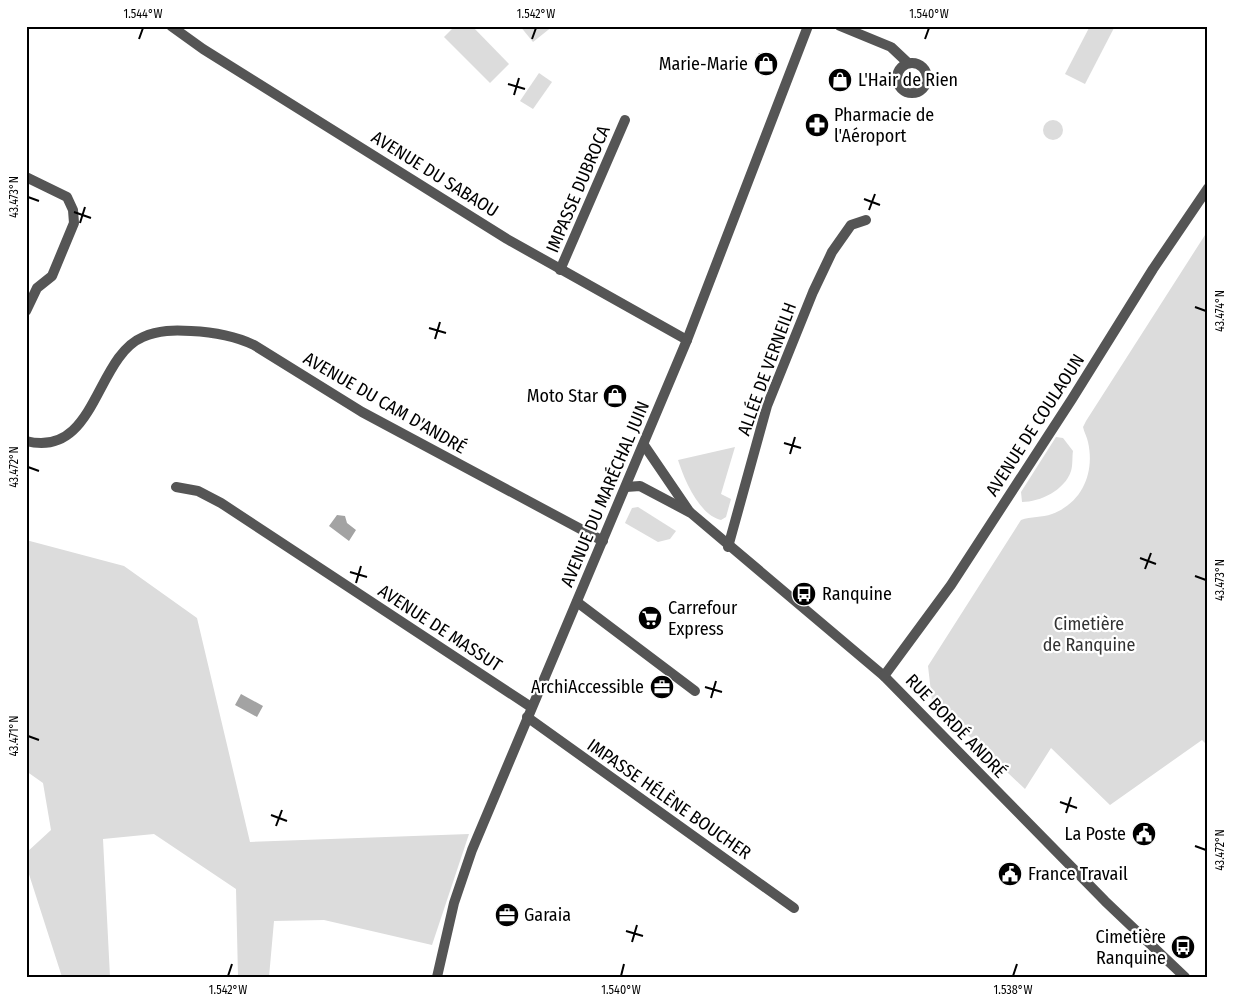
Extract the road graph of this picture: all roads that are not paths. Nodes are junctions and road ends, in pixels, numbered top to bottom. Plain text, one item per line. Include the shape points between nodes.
1 (171, 26) edge
2 (808, 26) edge
3 (840, 26) edge
4 (908, 63) dead end
5 (625, 120) dead end
6 (26, 177) edge
7 (1208, 188) edge
8 (866, 220) dead end
9 (560, 270) junction
10 (26, 312) edge
11 (687, 340) junction
12 (26, 441) edge
13 (644, 445) junction
14 (176, 487) dead end
15 (626, 488) junction
16 (691, 514) junction
17 (603, 541) junction
18 (728, 546) junction
19 (577, 602) junction
20 (884, 676) junction
21 (695, 691) dead end
22 (531, 707) junction
23 (527, 717) junction
24 (794, 908) dead end
25 (1185, 976) edge
26 (437, 977) edge

1 - 9 street, AVENUE DU SABAOU
2 - 11 street, AVENUE DU MARÉCHAL JUIN
3 - 4 street via 891,47
5 - 9 street, IMPASSE DUBROCA
6 - 10 street via 67,197 74,223 52,276 37,288
7 - 20 street, AVENUE DE COULAOUN via 1152,269 951,585
8 - 18 street, ALLÉE DE VERNEILH via 851,225 832,252 813,292 767,406
9 - 11 street, AVENUE DU SABAOU
11 - 13 street, AVENUE DU MARÉCHAL JUIN
12 - 17 street, AVENUE DU CAM D'ANDRÉ via 37,444 56,441 74,429 88,413 125,350 142,338 169,330 239,338 362,412
13 - 15 street, AVENUE DU MARÉCHAL JUIN
13 - 16 street, RUE BORDÉ ANDRÉ
14 - 22 street, AVENUE DE MASSUT via 198,491 220,503
15 - 16 street, RUE BORDÉ ANDRÉ via 640,486
15 - 17 street, AVENUE DU MARÉCHAL JUIN
16 - 18 street, RUE BORDÉ ANDRÉ
17 - 19 street, AVENUE DU MARÉCHAL JUIN
18 - 20 street, RUE BORDÉ ANDRÉ
19 - 21 street
19 - 22 street, AVENUE DU MARÉCHAL JUIN
20 - 25 street, RUE BORDÉ ANDRÉ via 1098,894
22 - 23 street, AVENUE DU MARÉCHAL JUIN
23 - 24 street, IMPASSE HÉLÈNE BOUCHER
23 - 26 street, AVENUE DU MARÉCHAL JUIN via 472,850 454,903

